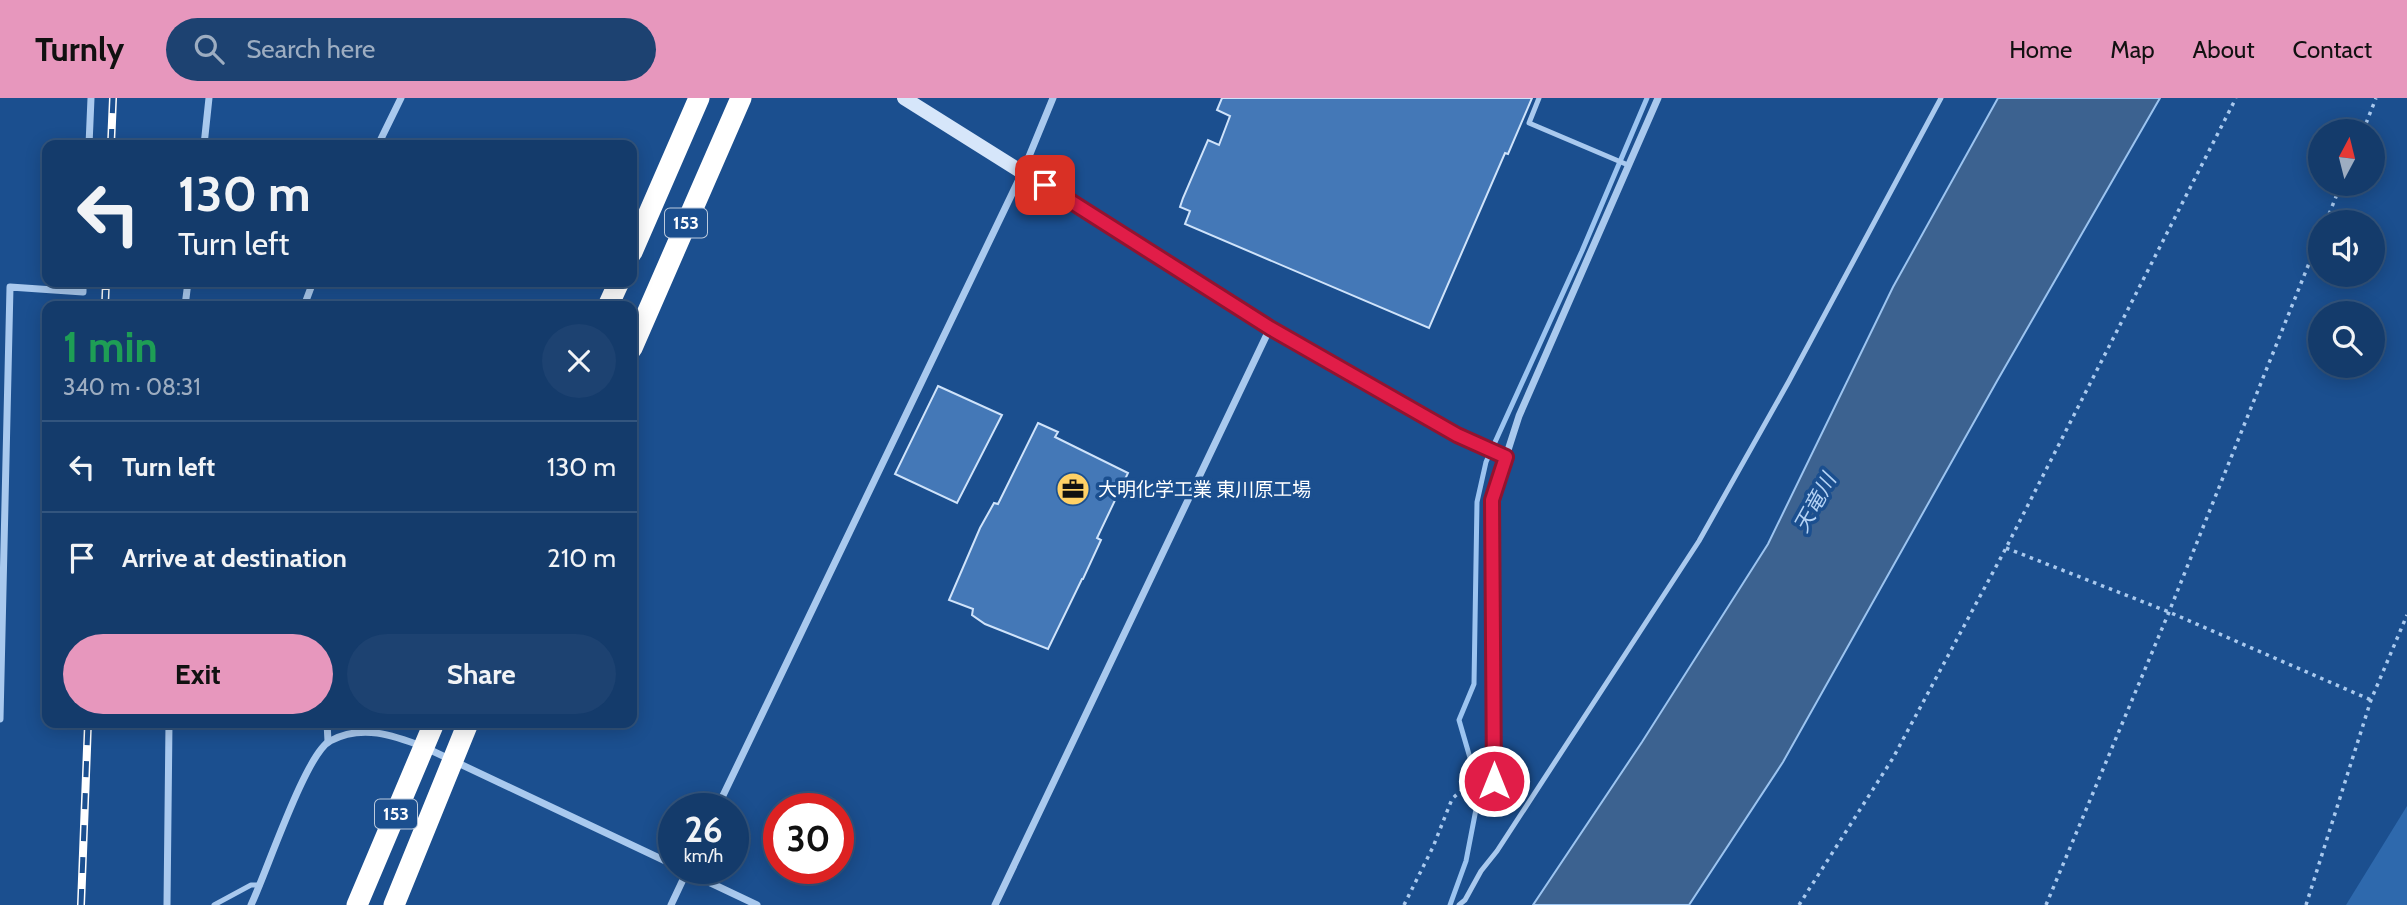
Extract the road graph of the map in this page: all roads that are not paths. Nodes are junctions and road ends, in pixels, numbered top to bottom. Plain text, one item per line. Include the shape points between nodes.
1 (91, 98) edge
2 (209, 98) edge
3 (401, 98) edge
4 (699, 98) edge
5 (741, 98) edge
6 (904, 98) edge
7 (1053, 98) edge
8 (1539, 98) edge
9 (1658, 98) edge
10 (1941, 98) edge
11 (89, 140) edge
12 (205, 140) edge
13 (380, 140) edge
14 (1627, 164) junction
15 (1023, 171) junction
16 (637, 241) edge
17 (83, 287) edge
18 (1270, 328) junction
19 (637, 337) edge
20 (1505, 456) junction
21 (3, 468) edge
22 (0, 719) edge
23 (169, 728) edge
24 (327, 728) edge
25 (432, 728) edge
26 (466, 728) edge
27 (328, 741) junction
28 (424, 747) junction
29 (452, 759) junction
30 (1494, 781) road end
31 (724, 793) edge
32 (658, 857) edge
33 (679, 884) edge
34 (715, 884) edge
35 (260, 886) junction
36 (1460, 904) edge
37 (167, 905) edge
38 (214, 905) edge
39 (251, 905) edge
40 (357, 905) edge
41 (394, 905) edge
42 (671, 905) edge
43 (757, 905) edge
44 (995, 905) edge

1 - 11 street
2 - 12 street
3 - 13 street
4 - 16 highway, 153
5 - 19 highway, 153
6 - 15 street
7 - 15 street
8 - 14 lane via 1529,123
9 - 14 street
10 - 36 lane via 1699,541
14 - 20 street
15 - 18 street
15 - 31 street
17 - 21 street via 83,292 10,287
18 - 20 street via 1457,435
18 - 44 street
20 - 30 street via 1492,500
21 - 22 street
23 - 37 street
24 - 27 street
25 - 28 highway, 153
26 - 29 highway, 153
27 - 28 street via 375,732
27 - 35 street via 305,774
28 - 29 street
28 - 40 highway, 153
29 - 32 street
29 - 41 highway, 153
33 - 42 street
34 - 43 street
35 - 38 lane via 251,885
35 - 39 street

